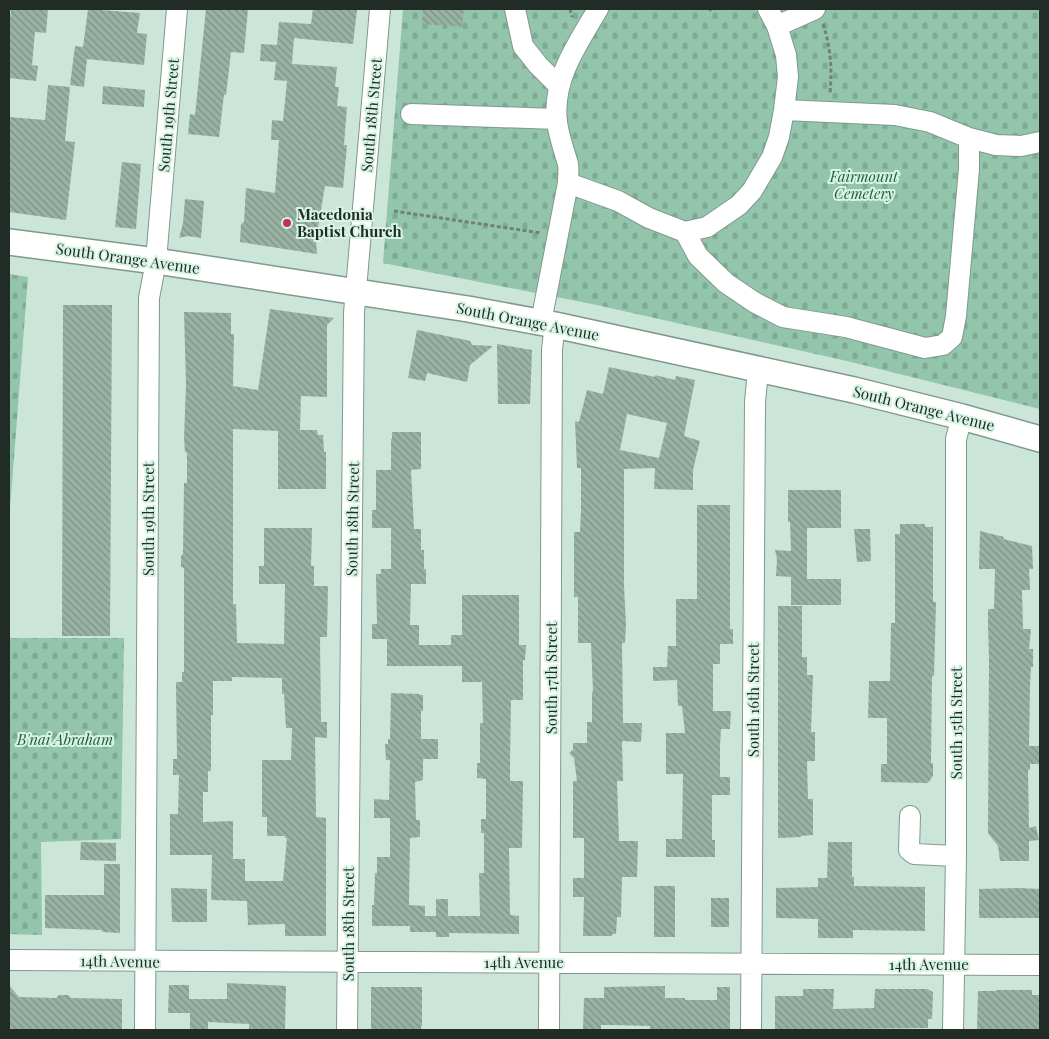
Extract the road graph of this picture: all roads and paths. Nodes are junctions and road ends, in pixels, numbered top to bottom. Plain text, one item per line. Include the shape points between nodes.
1 (177, 9) edge
2 (380, 9) edge
3 (515, 9) edge
4 (598, 9) edge
5 (819, 15) edge
6 (773, 17) edge
7 (559, 86) junction
8 (830, 97) dead end
9 (784, 110) junction
10 (411, 114) dead end
11 (557, 119) junction
12 (969, 138) junction
13 (1040, 142) edge
14 (568, 183) junction
15 (394, 211) dead end
16 (685, 232) junction
17 (557, 235) junction
18 (9, 242) edge
19 (156, 261) junction
20 (356, 292) junction
21 (548, 324) junction
22 (758, 370) junction
23 (962, 417) junction
24 (1040, 439) edge
25 (910, 816) dead end
26 (956, 856) junction
27 (9, 960) edge
28 (146, 962) junction
29 (348, 962) junction
30 (550, 962) junction
31 (751, 964) junction
32 (953, 964) junction
33 (1040, 965) edge
34 (146, 1030) edge
35 (347, 1030) edge
36 (549, 1030) edge
37 (751, 1030) edge
38 (953, 1030) edge

1 - 19 street, South 19th Street
2 - 20 street, South 18th Street
3 - 7 street via 523,46
4 - 7 street, South 17th Street via 571,54
5 - 6 street
5 - 8 path via 830,48
6 - 9 street via 786,54 788,77
7 - 11 street, South 17th Street
9 - 12 street via 895,115 930,122
9 - 16 street via 772,157 752,191 714,223
10 - 11 street
11 - 14 street, South 17th Street via 568,166
12 - 13 street via 996,145 1021,146
12 - 16 street via 956,316 952,337 943,344 925,348 846,327 783,317 726,283 698,256
14 - 16 street via 618,201
14 - 17 street, South 17th Street
15 - 17 path
17 - 21 street, South 17th Street
18 - 19 main road, South Orange Avenue
19 - 20 main road, South Orange Avenue
19 - 28 street, South 19th Street via 149,298
20 - 21 main road, South Orange Avenue
20 - 29 street, South 18th Street
21 - 22 main road, South Orange Avenue
21 - 30 street, South 17th Street via 552,359
22 - 23 main road, South Orange Avenue
22 - 31 street, South 16th Street via 755,402
23 - 24 main road, South Orange Avenue
23 - 26 street, South 15th Street via 956,439
25 - 26 street via 909,850 914,854
26 - 32 street, South 15th Street
27 - 28 street, 14th Avenue
28 - 29 street, 14th Avenue
28 - 34 street, South 19th Street
29 - 30 street, 14th Avenue
29 - 35 street, South 18th Street
30 - 31 street, 14th Avenue
30 - 36 street, South 17th Street
31 - 32 street, 14th Avenue
31 - 37 street, South 16th Street
32 - 33 street, 14th Avenue
32 - 38 street, South 15th Street

